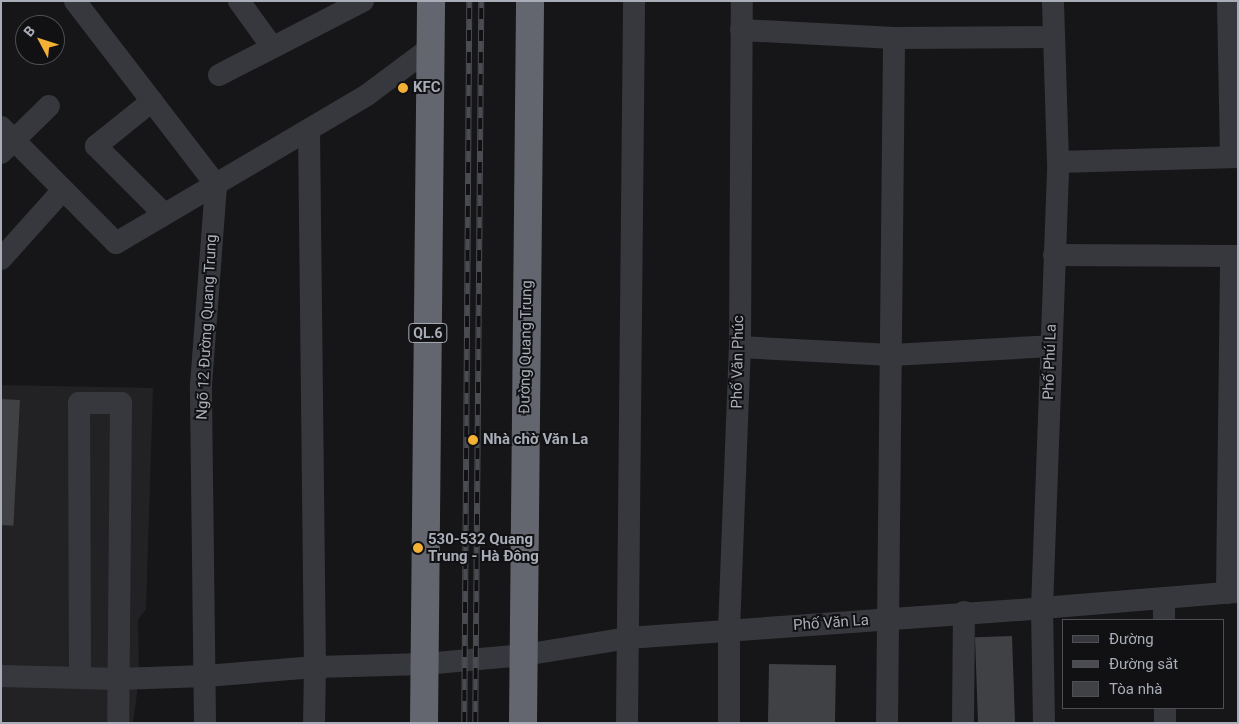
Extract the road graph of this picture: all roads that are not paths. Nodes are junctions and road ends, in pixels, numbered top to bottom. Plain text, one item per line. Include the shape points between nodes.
1 (76, 1) edge
2 (239, 1) edge
3 (363, 1) edge
4 (431, 1) edge
5 (530, 1) edge
6 (634, 1) edge
7 (742, 1) edge
8 (1053, 1) edge
9 (1228, 1) edge
10 (741, 30) junction
11 (1053, 37) junction
12 (894, 38) junction
13 (272, 47) junction
14 (430, 48) junction
15 (219, 75) dead end
16 (152, 101) junction
17 (49, 106) dead end
18 (309, 130) junction
19 (5, 140) edge
20 (1234, 157) edge
21 (1058, 162) junction
22 (216, 184) junction
23 (62, 190) junction
24 (164, 214) junction
25 (1054, 255) junction
26 (1235, 256) edge
27 (1, 259) edge
28 (1051, 346) junction
29 (740, 347) junction
30 (892, 355) junction
31 (1233, 592) edge
32 (1164, 598) junction
33 (1042, 608) junction
34 (964, 612) junction
35 (887, 619) junction
36 (1164, 619) edge
37 (729, 630) junction
38 (628, 638) junction
39 (524, 655) junction
40 (425, 664) junction
41 (315, 667) junction
42 (1, 676) edge
43 (206, 676) junction
44 (80, 678) junction
45 (118, 679) junction
46 (1165, 709) edge
47 (118, 723) edge
48 (205, 723) edge
49 (314, 723) edge
50 (424, 723) edge
51 (523, 723) edge
52 (628, 723) edge
53 (729, 723) edge
54 (887, 723) edge
55 (963, 723) edge
56 (1044, 723) edge
57 (1165, 723) edge

1 - 16 street
2 - 13 street
3 - 13 street
4 - 14 highway, QL.6
5 - 39 highway, Đường Quang Trung
6 - 38 street
7 - 10 street, Phố Văn Phúc
8 - 11 street, Phố Phú La
9 - 20 street
10 - 12 street
10 - 29 street, Phố Văn Phúc
11 - 12 street
11 - 21 street, Phố Phú La
12 - 30 street
13 - 15 street
14 - 18 street via 367,95
14 - 40 highway, QL.6
16 - 22 street
16 - 24 street via 96,146
17 - 19 street
18 - 22 street
18 - 41 street
19 - 23 street
20 - 21 street
21 - 25 street, Phố Phú La
22 - 24 street
22 - 43 street, Ngõ 12 Đường Quang Trung via 201,385
23 - 24 street via 116,243
23 - 27 street
25 - 26 street
25 - 28 street, Phố Phú La
26 - 31 street
28 - 30 street
28 - 33 street, Phố Phú La
29 - 30 street
29 - 37 street, Phố Văn Phúc
30 - 35 street
31 - 32 street, Phố Văn La
32 - 33 street, Phố Văn La
32 - 36 street
33 - 34 street, Phố Văn La
33 - 56 street, Phố Phú La
34 - 35 street, Phố Văn La
34 - 55 street
35 - 37 street, Phố Văn La
35 - 54 street
37 - 38 street, Phố Văn La
37 - 53 street, Phố Văn Phúc
38 - 39 street, Phố Văn La
38 - 52 street
39 - 40 street, Phố Văn La
39 - 51 highway, Đường Quang Trung
40 - 41 street, Phố Văn La
40 - 50 highway, QL.6
41 - 43 street, Phố Văn La
41 - 49 street
42 - 44 street, Phố Văn La
43 - 45 street, Phố Văn La
43 - 48 street, Ngõ 12 Đường Quang Trung
44 - 45 street, Phố Văn La
44 - 45 street via 79,403 120,403
45 - 47 street
46 - 57 street

